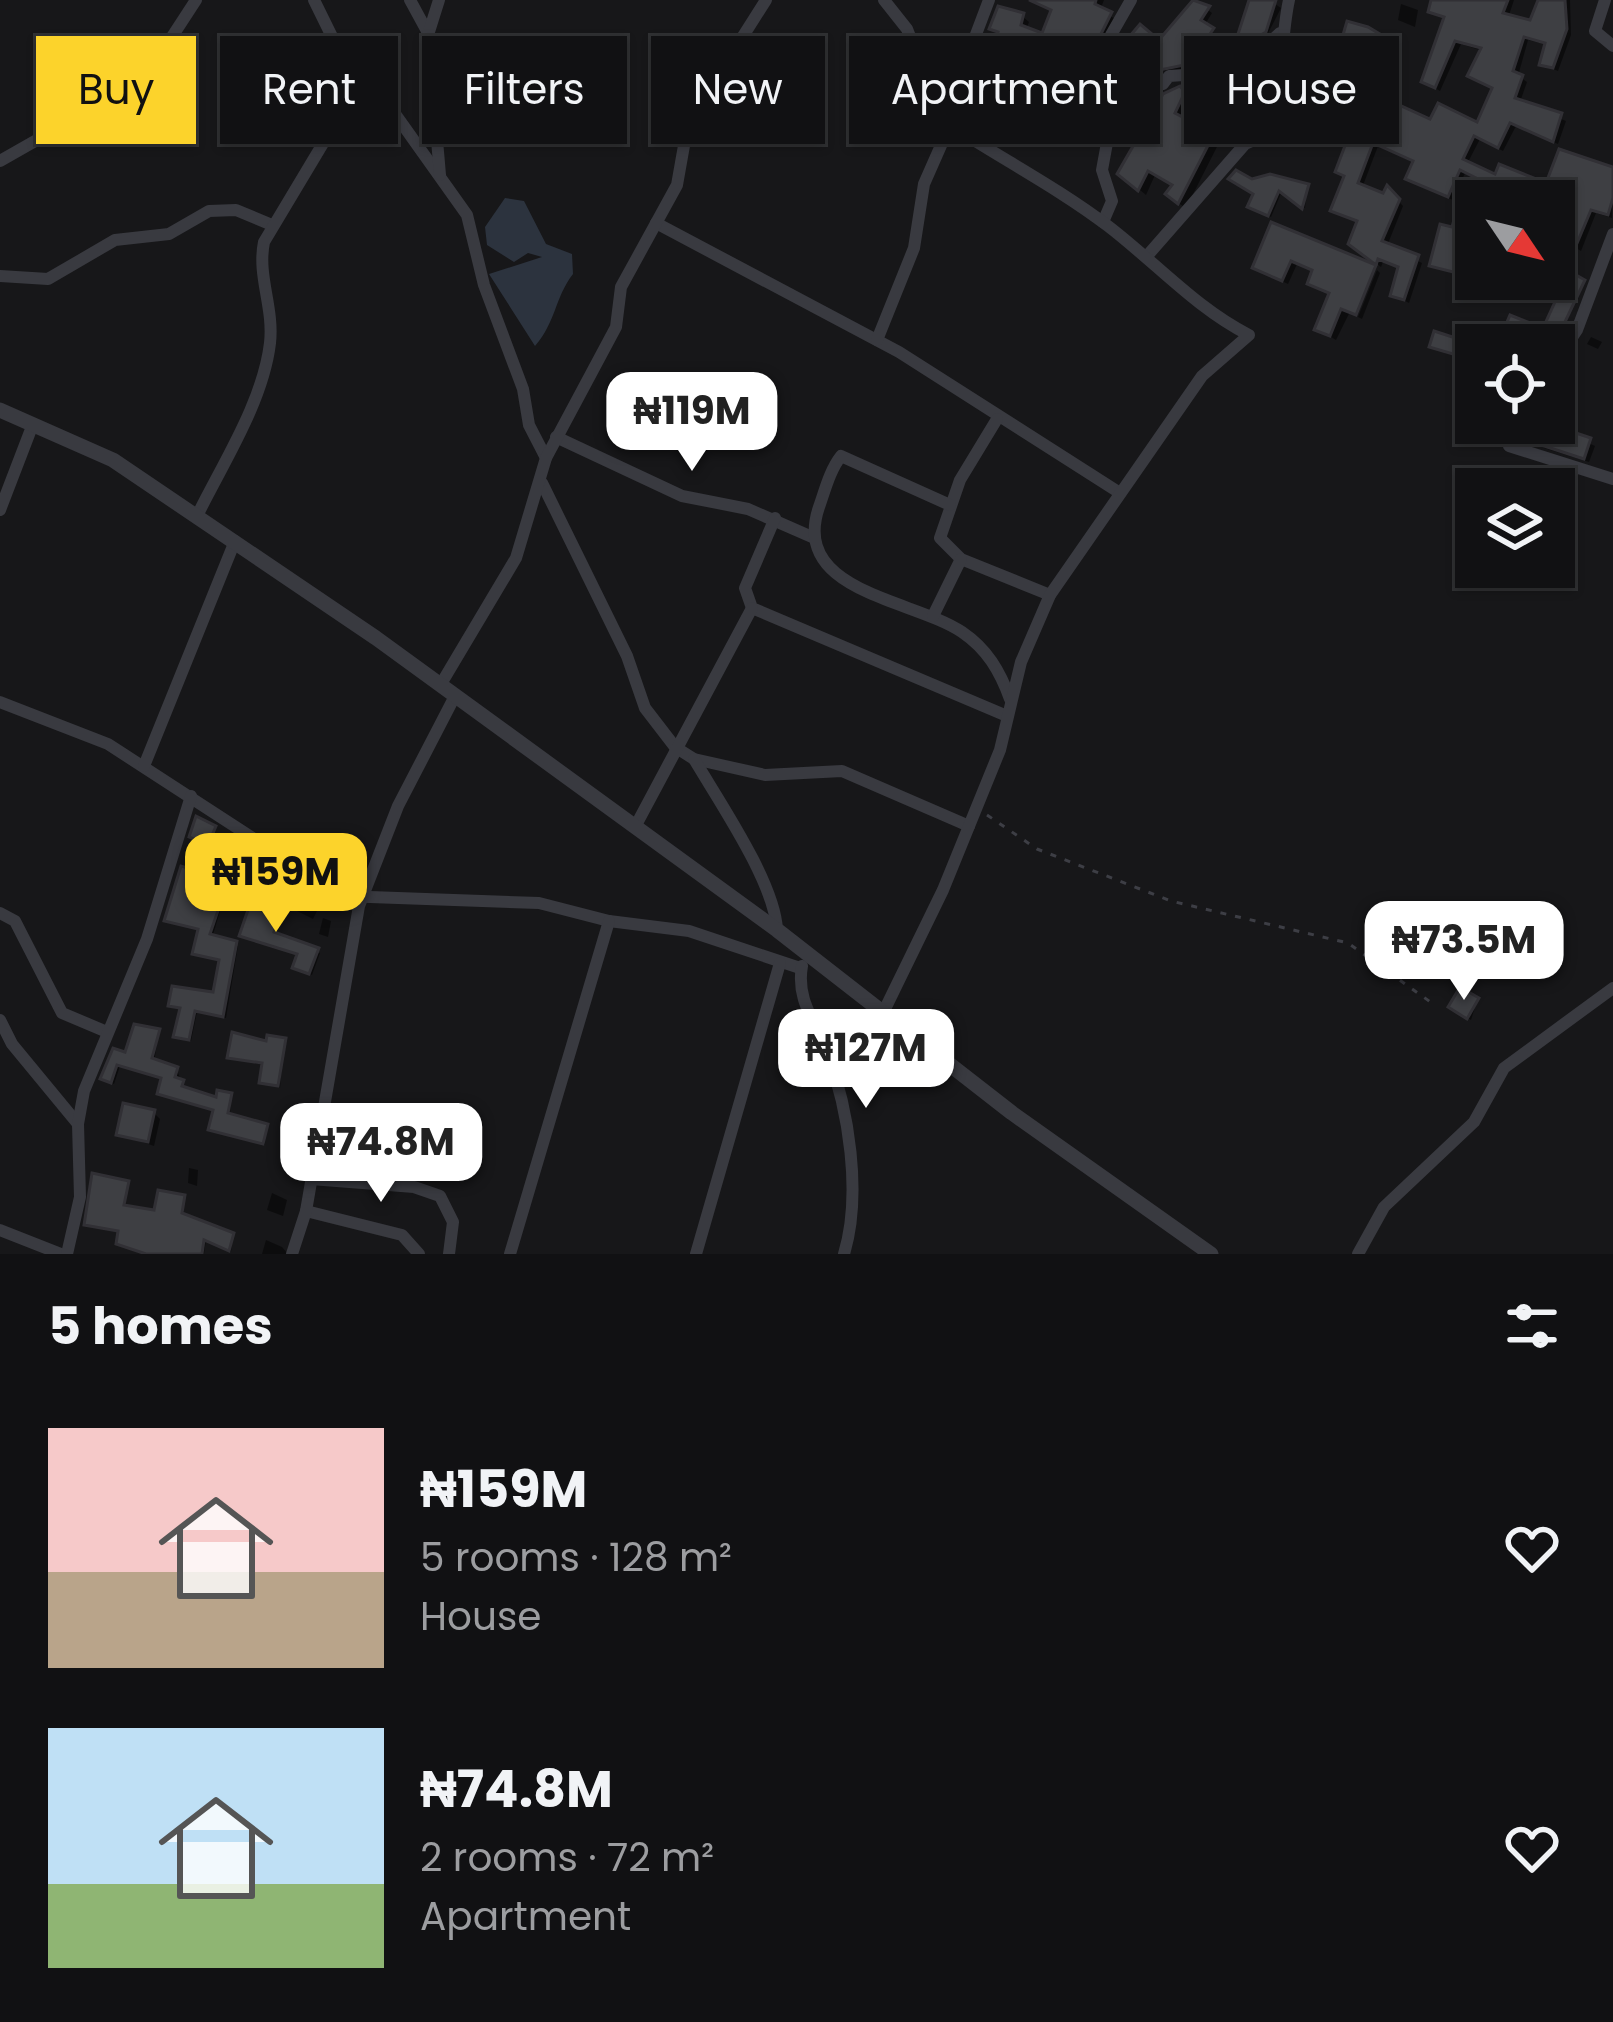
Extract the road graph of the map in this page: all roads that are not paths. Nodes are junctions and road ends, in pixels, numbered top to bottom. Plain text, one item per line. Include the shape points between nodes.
1 (196, 0) edge
2 (314, 0) edge
3 (439, 0) edge
4 (766, 0) edge
5 (884, 0) edge
6 (989, 0) edge
7 (1131, 0) edge
8 (1289, 0) edge
9 (1605, 0) edge
10 (410, 1) edge
11 (1280, 33) junction
12 (428, 34) junction
13 (332, 36) edge
14 (910, 36) edge
15 (971, 36) edge
16 (1113, 36) edge
17 (1613, 46) edge
18 (1160, 82) edge
19 (398, 117) edge
20 (322, 144) edge
21 (942, 144) edge
22 (980, 144) edge
23 (1107, 144) edge
24 (0, 161) edge
25 (440, 175) junction
26 (1102, 222) junction
27 (656, 223) junction
28 (272, 225) junction
29 (1613, 234) edge
30 (1147, 256) junction
31 (0, 276) edge
32 (1575, 332) edge
33 (877, 340) junction
34 (0, 410) edge
35 (997, 419) junction
36 (33, 424) junction
37 (556, 437) junction
38 (1509, 446) dead end
39 (546, 458) junction
40 (1613, 479) edge
41 (542, 482) junction
42 (1120, 493) junction
43 (950, 505) junction
44 (0, 510) edge
45 (197, 516) junction
46 (775, 518) junction
47 (812, 537) junction
48 (235, 541) junction
49 (961, 559) junction
50 (1050, 595) junction
51 (752, 608) junction
52 (933, 616) junction
53 (442, 684) junction
54 (455, 696) junction
55 (1010, 699) junction
56 (0, 702) edge
57 (1007, 716) junction
58 (675, 747) junction
59 (694, 759) junction
60 (144, 766) junction
61 (191, 796) junction
62 (969, 826) junction
63 (635, 827) junction
64 (361, 899) junction
65 (0, 913) edge
66 (609, 921) junction
67 (777, 930) junction
68 (805, 961) junction
69 (780, 963) junction
70 (1613, 988) edge
71 (883, 1013) junction
72 (0, 1020) edge
73 (107, 1032) junction
74 (78, 1124) junction
75 (311, 1179) junction
76 (306, 1211) junction
77 (0, 1230) edge
78 (64, 1254) edge
79 (292, 1254) edge
80 (419, 1254) edge
81 (449, 1254) edge
82 (510, 1254) edge
83 (696, 1254) edge
84 (844, 1254) edge
85 (1210, 1254) edge
86 (1358, 1254) edge

1 - 24 street via 123,112 72,120
2 - 13 street
3 - 12 street
4 - 27 street via 688,123 677,185
5 - 14 street
6 - 15 street
7 - 16 street
8 - 11 street
9 - 17 street via 1595,31
10 - 12 street
11 - 18 street via 1260,51 1228,54 1196,88 1184,75
11 - 30 street via 1279,105 1267,134 1245,144
12 - 25 street
19 - 25 street
20 - 28 street
21 - 33 street via 914,248
22 - 26 street
23 - 26 street via 1102,170 1112,201
25 - 39 street via 467,215
26 - 30 street
27 - 33 street
27 - 37 street via 621,286 616,327
28 - 31 street via 209,211 169,234 115,240 47,279
28 - 45 street via 259,267 267,289 267,359
29 - 32 street
30 - 42 street via 1217,319 1249,335 1216,359
33 - 35 street
34 - 36 street
35 - 42 street
35 - 43 street
36 - 44 street
36 - 45 street via 113,460
37 - 39 street
37 - 46 street via 682,496
38 - 40 street
39 - 41 street
41 - 53 street via 505,580
41 - 58 street via 645,708
42 - 50 street
43 - 47 street via 841,456
43 - 49 street via 940,538
45 - 48 street
46 - 47 street
46 - 51 street via 745,588
47 - 52 street via 824,564 906,610
48 - 53 street
48 - 60 street
49 - 50 street
49 - 52 street
50 - 55 street
51 - 57 street
51 - 58 street
52 - 55 street via 988,654
53 - 54 street
54 - 63 street
54 - 64 street
55 - 57 street
56 - 60 street
57 - 62 street
58 - 59 street
58 - 63 street
59 - 62 street via 765,775 842,771
59 - 67 street via 767,884
60 - 61 street
61 - 64 street via 342,896
61 - 73 street via 152,927
62 - 71 street
63 - 67 street
64 - 66 street via 502,898
64 - 75 street
65 - 73 street via 15,921 62,1013
66 - 69 street via 689,931
66 - 82 street
67 - 68 street
68 - 69 street
68 - 71 street
68 - 84 street via 800,996 841,1104 852,1191
69 - 83 street
70 - 86 street via 1504,1068 1474,1122 1384,1207
71 - 85 street
72 - 74 street
73 - 74 street
74 - 78 street via 80,1197
75 - 76 street
75 - 81 street via 440,1196 453,1222
76 - 79 street
76 - 80 street via 401,1235
77 - 78 street

